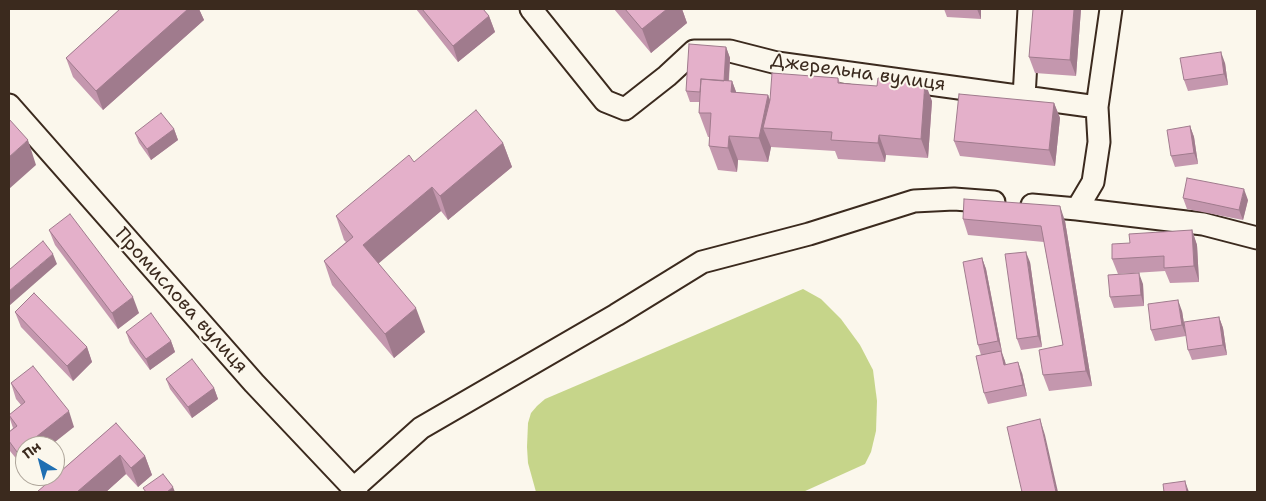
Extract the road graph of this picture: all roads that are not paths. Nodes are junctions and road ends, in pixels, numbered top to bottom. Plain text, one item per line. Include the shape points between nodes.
1 (531, 9) edge
2 (1028, 9) edge
3 (1111, 9) edge
4 (1024, 97) junction
5 (9, 105) edge
6 (1096, 107) junction
7 (1077, 208) junction
8 (1257, 238) edge
9 (355, 490) edge

1 - 4 street, Джерельна вулиця via 605,101 625,109 694,51 730,51 777,63
2 - 4 street
3 - 6 street
4 - 6 street, Джерельна вулиця
5 - 9 street, Промислова вулиця via 254,383
6 - 7 street via 1099,142 1092,182
7 - 8 street via 1203,224
7 - 9 street via 954,199 914,202 702,262 421,428

